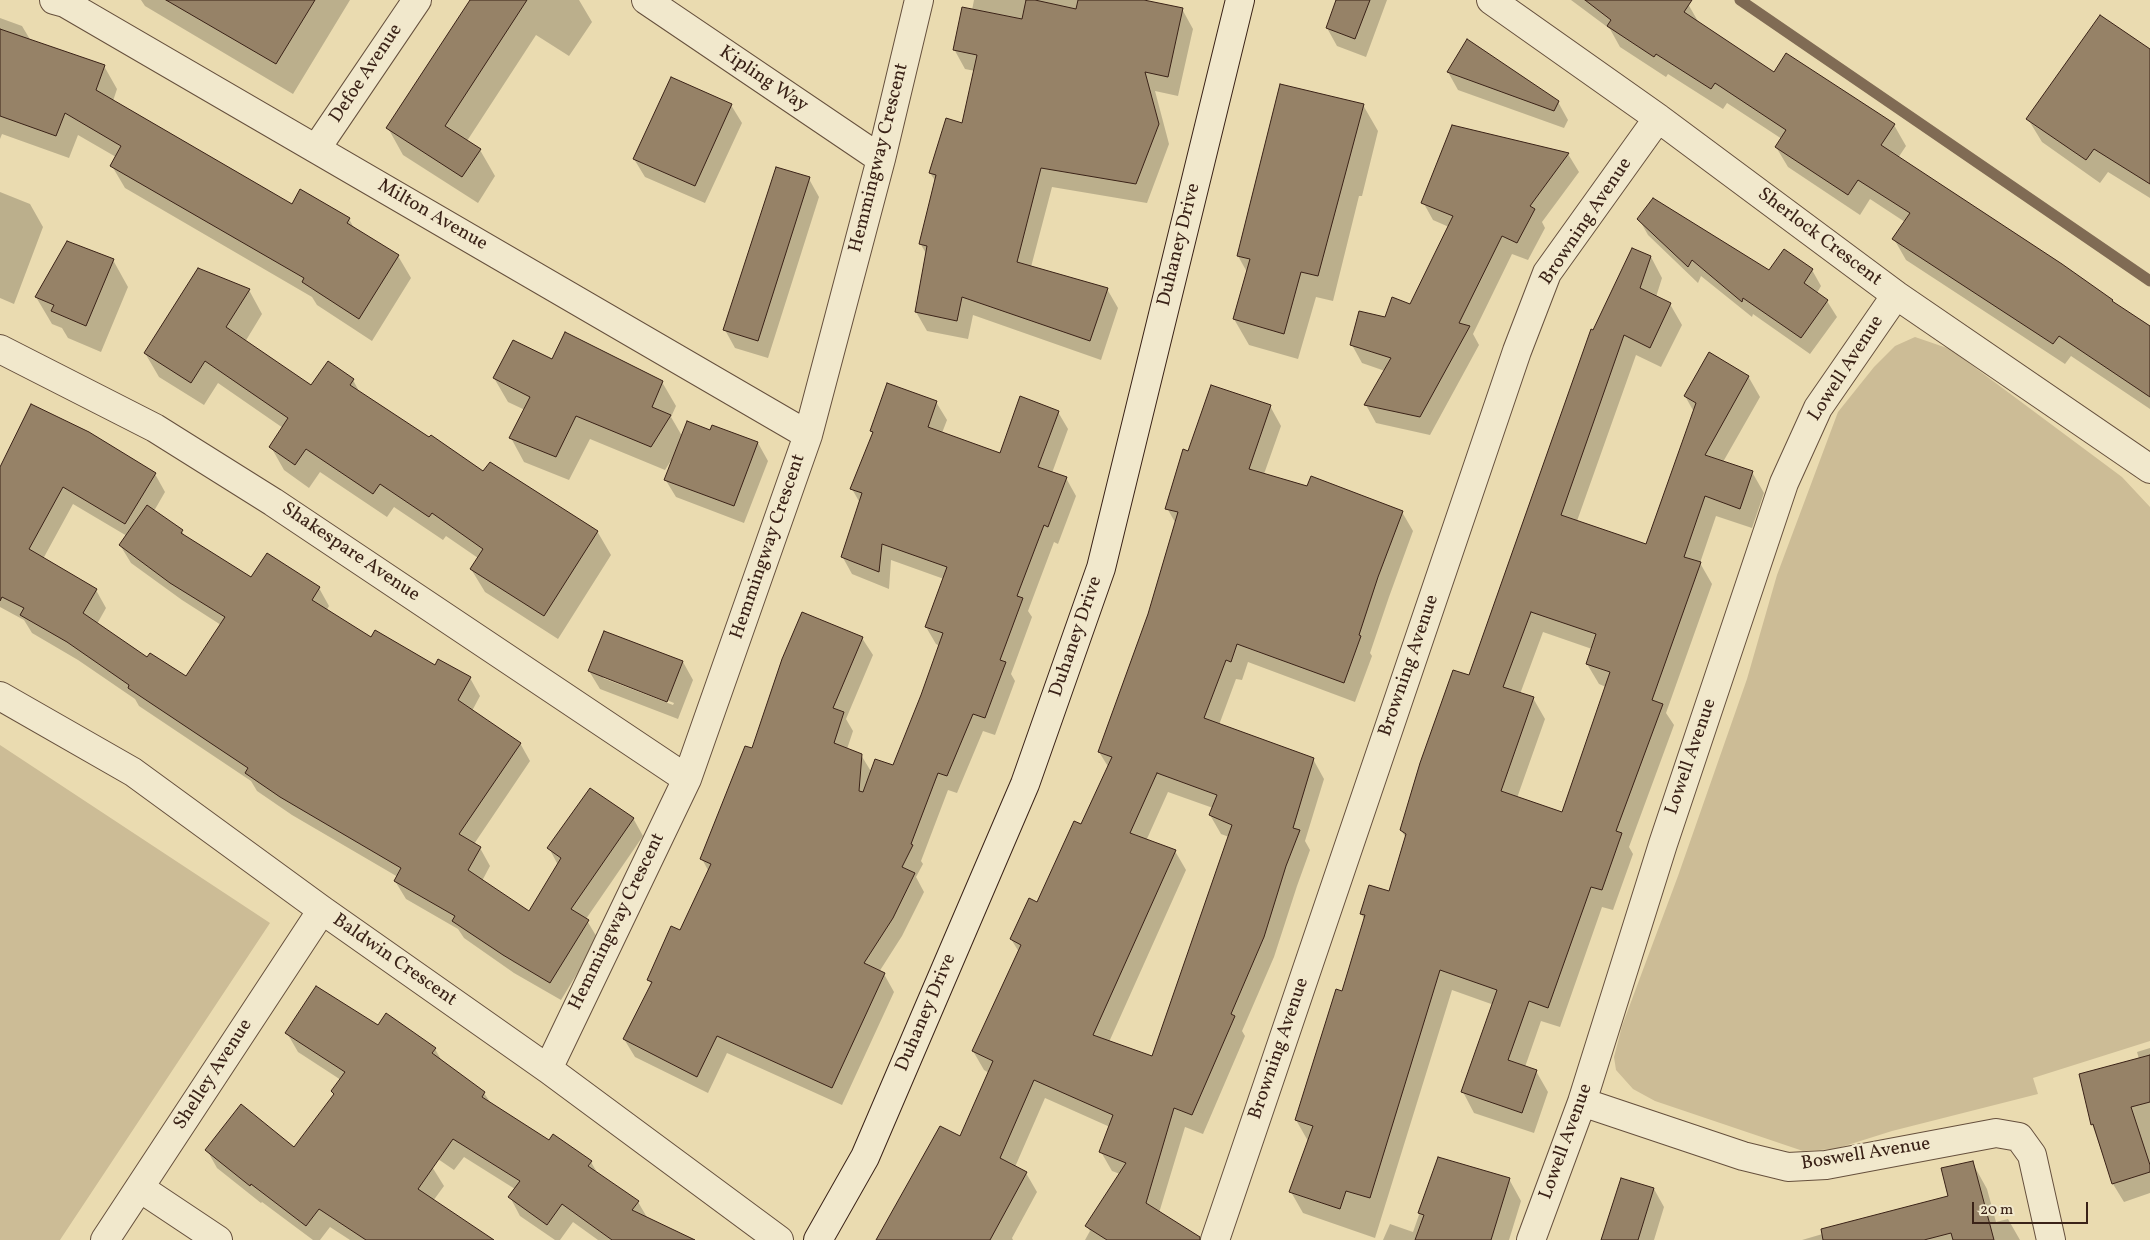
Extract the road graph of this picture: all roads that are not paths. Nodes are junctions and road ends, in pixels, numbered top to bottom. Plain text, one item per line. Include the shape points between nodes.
1 (417, 0) edge
2 (646, 0) edge
3 (919, 0) edge
4 (1240, 0) edge
5 (1491, 0) edge
6 (62, 1) edge
7 (1658, 118) junction
8 (316, 149) junction
9 (881, 159) junction
10 (1896, 296) junction
11 (3, 357) edge
12 (808, 435) junction
13 (2150, 469) edge
14 (0, 696) edge
15 (687, 779) junction
16 (322, 910) junction
17 (548, 1069) junction
18 (1582, 1102) junction
19 (140, 1188) junction
20 (105, 1240) edge
21 (218, 1240) edge
22 (779, 1240) edge
23 (818, 1240) edge
24 (1215, 1240) edge
25 (1531, 1240) edge
26 (2051, 1240) edge

1 - 8 street, Defoe Avenue
2 - 9 street, Kipling Way
3 - 9 street, Hemmingway Crescent
4 - 23 street, Duhaney Drive via 1101,568 1025,784 865,1157
5 - 7 street, Sherlock Crescent
6 - 8 street, Milton Avenue
7 - 10 street, Sherlock Crescent
7 - 24 street, Browning Avenue via 1547,273 1520,342
8 - 12 street, Milton Avenue
9 - 12 street, Hemmingway Crescent
10 - 13 street, Sherlock Crescent
10 - 18 street, Lowell Avenue via 1818,408 1784,483 1663,844
11 - 15 street, Shakespare Avenue via 155,428 274,502
12 - 15 street, Hemmingway Crescent
14 - 16 street, Baldwin Crescent via 133,772
15 - 17 street, Hemmingway Crescent
16 - 17 street, Baldwin Crescent
16 - 19 street, Shelley Avenue
17 - 22 street, Baldwin Crescent
18 - 25 street, Lowell Avenue
18 - 26 street, Boswell Avenue via 1743,1156 1788,1167 1826,1165 1996,1133 2019,1137 2032,1155
19 - 20 street, Shelley Avenue
19 - 21 street

